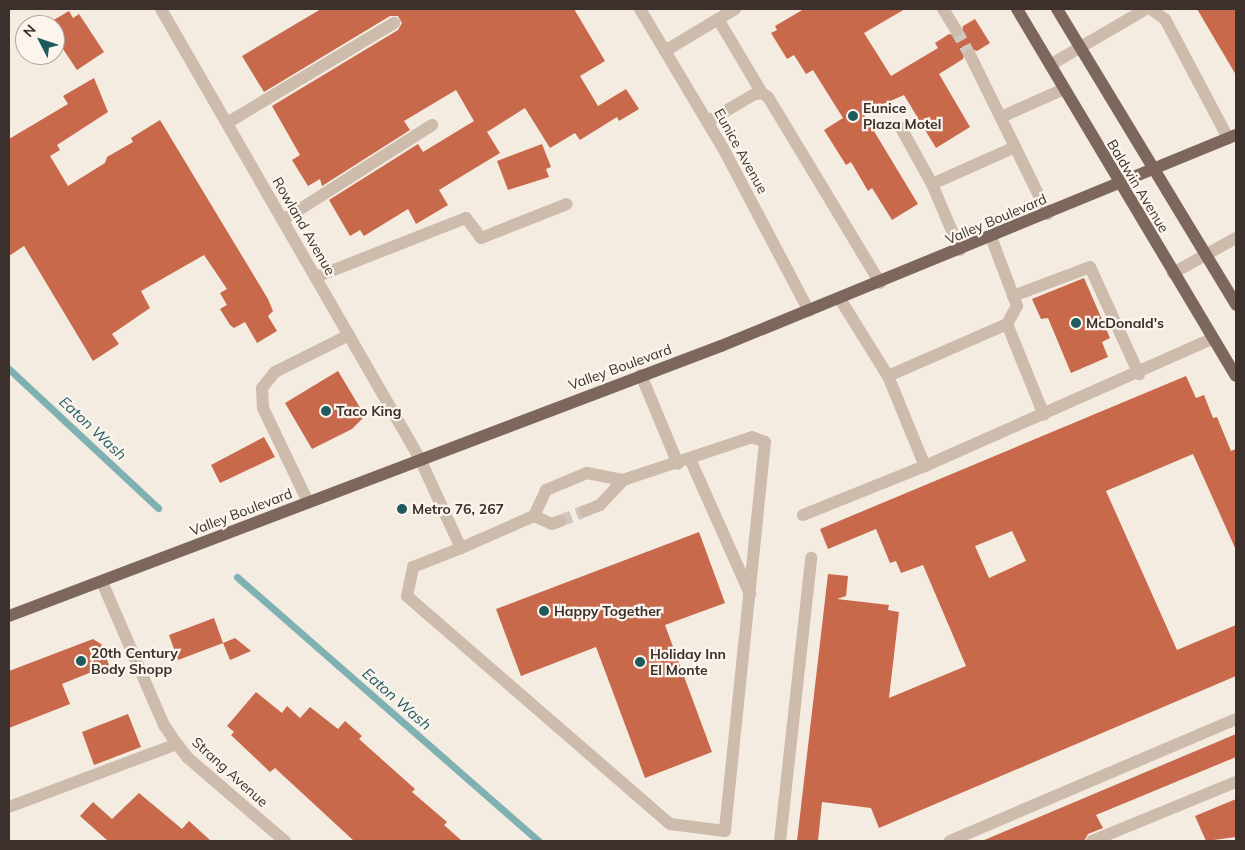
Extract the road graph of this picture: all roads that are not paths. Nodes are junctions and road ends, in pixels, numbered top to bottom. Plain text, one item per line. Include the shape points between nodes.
1 (161, 9) edge
2 (640, 9) edge
3 (735, 9) edge
4 (944, 9) edge
5 (1017, 9) edge
6 (1056, 9) edge
7 (1146, 9) edge
8 (1151, 9) edge
9 (718, 19) junction
10 (394, 23) dead end
11 (956, 30) tunnel mouth
12 (1080, 47) junction
13 (665, 51) junction
14 (970, 55) tunnel mouth
15 (1050, 65) junction
16 (1064, 89) junction
17 (762, 93) junction
18 (1001, 117) junction
19 (707, 122) junction
20 (227, 124) junction
21 (432, 125) dead end
22 (901, 128) dead end
23 (1232, 136) edge
24 (1015, 147) junction
25 (1154, 170) junction
26 (932, 184) junction
27 (1119, 184) junction
28 (567, 204) dead end
29 (1048, 214) junction
30 (283, 220) junction
31 (991, 237) junction
32 (1236, 238) edge
33 (960, 250) junction
34 (1205, 254) junction
35 (1173, 273) junction
36 (316, 277) junction
37 (880, 283) junction
38 (1013, 296) junction
39 (840, 299) junction
40 (1236, 305) edge
41 (809, 311) junction
42 (1007, 324) junction
43 (349, 334) junction
44 (1212, 339) junction
45 (1139, 374) junction
46 (641, 375) junction
47 (888, 376) junction
48 (1236, 376) edge
49 (1044, 415) junction
50 (420, 459) junction
51 (684, 462) junction
52 (925, 466) junction
53 (623, 480) junction
54 (308, 502) junction
55 (585, 511) tunnel mouth
56 (534, 516) junction
57 (803, 516) dead end
58 (560, 521) tunnel mouth
59 (461, 548) junction
60 (811, 558) dead end
61 (102, 582) junction
62 (750, 595) junction
63 (9, 616) edge
64 (1236, 719) edge
65 (177, 744) junction
66 (1236, 782) edge
67 (9, 807) edge
68 (1120, 836) edge
69 (285, 841) edge
70 (780, 841) edge
71 (950, 841) edge
72 (1092, 841) edge

1 - 20 street, Rowland Avenue
2 - 13 street, Eunice Avenue
3 - 9 street
4 - 11 street
5 - 15 main road, Baldwin Avenue
6 - 12 main road, Baldwin Avenue
7 - 12 street
8 - 23 street via 1165,20
9 - 13 street
9 - 17 street
10 - 20 street
12 - 15 street
12 - 25 main road, Baldwin Avenue
13 - 19 street, Eunice Avenue
14 - 18 street
15 - 16 main road, Baldwin Avenue
16 - 18 street
16 - 27 main road, Baldwin Avenue
17 - 19 street
17 - 37 street via 768,97
18 - 24 street
19 - 41 street, Eunice Avenue
20 - 30 street, Rowland Avenue
21 - 30 street
22 - 26 street
23 - 25 main road, Valley Boulevard
24 - 26 street
24 - 29 street
25 - 27 main road, Valley Boulevard
25 - 34 main road, Baldwin Avenue
26 - 33 street
27 - 29 main road, Valley Boulevard
27 - 35 main road, Baldwin Avenue
28 - 36 street via 481,238 466,218
29 - 31 main road, Valley Boulevard
30 - 36 street, Rowland Avenue
31 - 33 main road, Valley Boulevard
31 - 38 street
32 - 34 street
33 - 37 main road, Valley Boulevard
34 - 35 street
34 - 40 main road, Baldwin Avenue
35 - 44 main road, Baldwin Avenue
36 - 43 street, Rowland Avenue
37 - 39 main road, Valley Boulevard
38 - 42 street via 1017,306
38 - 45 street via 1090,267
39 - 41 main road, Valley Boulevard
39 - 47 street
41 - 46 main road, Valley Boulevard
42 - 47 street
42 - 49 street
43 - 50 street, Rowland Avenue
43 - 54 street via 275,372 262,388 263,408
44 - 45 street
44 - 48 main road, Baldwin Avenue
45 - 49 street
46 - 50 main road, Valley Boulevard
46 - 51 street
47 - 52 street
49 - 52 street
50 - 54 main road, Valley Boulevard
50 - 59 street, Rowland Avenue
51 - 53 street
51 - 62 street
51 - 62 street via 752,437 765,442
52 - 57 street
53 - 55 street via 600,505
53 - 56 street via 588,473 546,490
54 - 61 main road, Valley Boulevard
56 - 58 street via 552,524
56 - 59 street
59 - 62 street via 413,567 406,596 670,824 725,831
60 - 70 street
61 - 63 main road, Valley Boulevard
61 - 65 street, Strang Avenue via 164,725
64 - 71 street
65 - 67 street
65 - 69 street, Strang Avenue via 188,758
66 - 68 street
68 - 72 street

